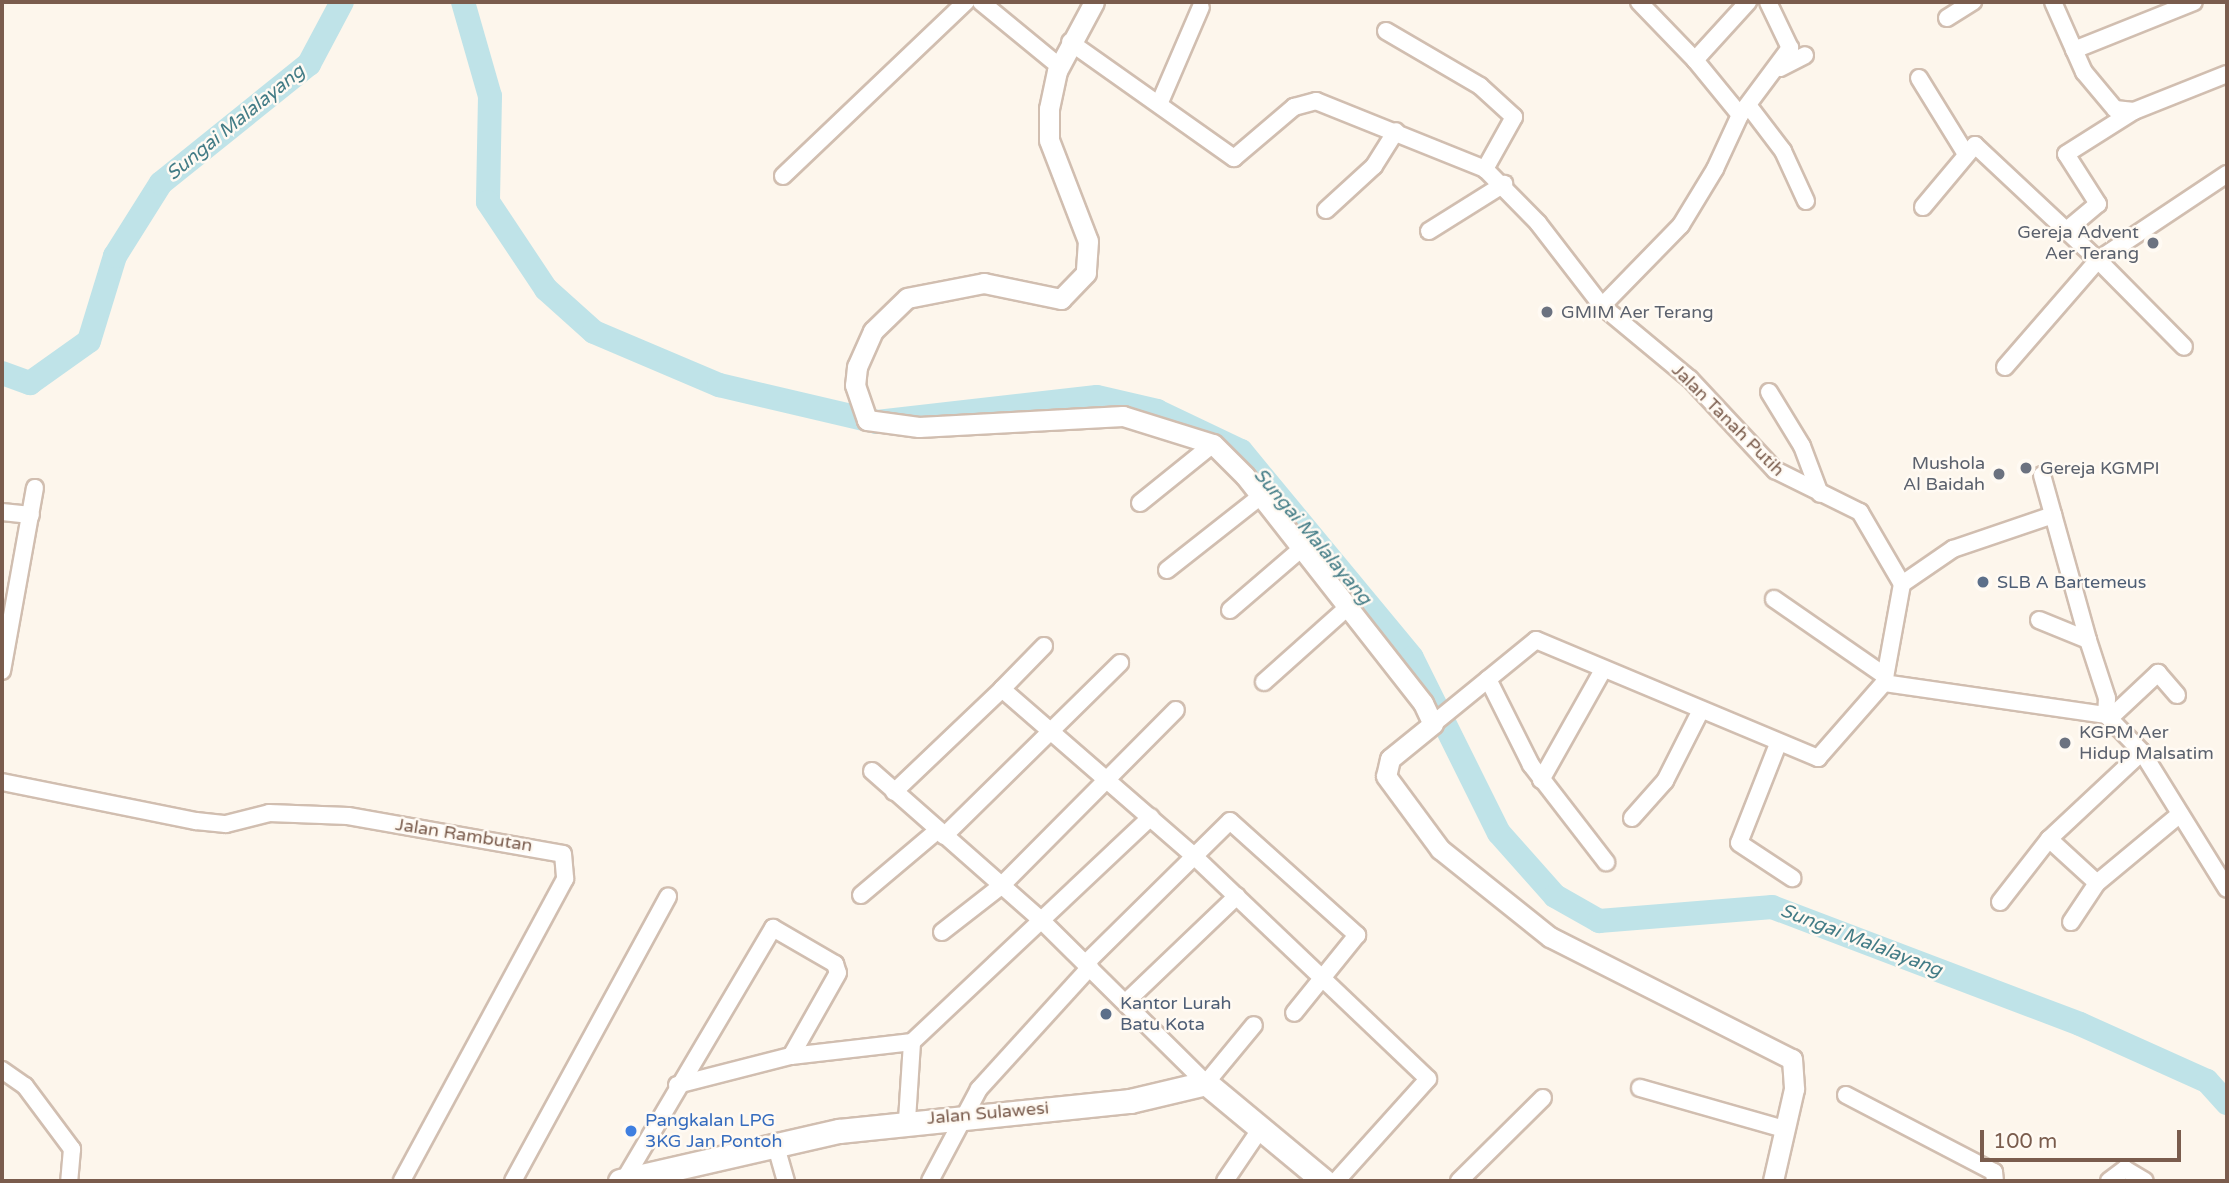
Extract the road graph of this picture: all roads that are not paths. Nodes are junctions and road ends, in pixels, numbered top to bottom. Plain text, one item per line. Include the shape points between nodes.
1 (966, 2) edge
2 (981, 2) edge
3 (1094, 2) edge
4 (1639, 2) edge
5 (1748, 2) edge
6 (1768, 2) edge
7 (1973, 2) edge
8 (2053, 2) edge
9 (2194, 2) edge
10 (1201, 8) dead end
11 (1947, 18) dead end
12 (1386, 31) dead end
13 (1070, 42) junction
14 (2074, 50) junction
15 (1805, 55) dead end
16 (1695, 60) junction
17 (1059, 66) junction
18 (2227, 74) edge
19 (1767, 75) junction
20 (1919, 78) dead end
21 (1160, 102) junction
22 (1744, 110) junction
23 (2134, 111) junction
24 (1396, 131) junction
25 (1966, 154) junction
26 (1485, 169) junction
27 (2227, 174) edge
28 (783, 176) dead end
29 (1504, 184) junction
30 (1806, 201) dead end
31 (1923, 207) dead end
32 (1326, 210) dead end
33 (2068, 229) junction
34 (1429, 231) dead end
35 (2098, 260) junction
36 (1602, 306) junction
37 (2184, 347) dead end
38 (2005, 367) dead end
39 (1769, 392) dead end
40 (1213, 444) junction
41 (2042, 475) dead end
42 (35, 488) dead end
43 (1820, 494) junction
44 (1261, 496) junction
45 (1140, 502) dead end
46 (2, 512) edge
47 (31, 515) junction
48 (2053, 515) junction
49 (1301, 549) junction
50 (1167, 570) dead end
51 (1902, 584) junction
52 (1774, 599) dead end
53 (1348, 607) junction
54 (1230, 610) dead end
55 (2039, 620) dead end
56 (2088, 640) junction
57 (1044, 646) dead end
58 (1120, 663) dead end
59 (1603, 670) junction
60 (2, 671) edge
61 (1488, 679) junction
62 (1884, 680) junction
63 (1264, 681) dead end
64 (1002, 689) junction
65 (2177, 695) dead end
66 (1176, 710) dead end
67 (1701, 710) junction
68 (2108, 716) junction
69 (1436, 723) junction
70 (1054, 732) junction
71 (1779, 744) junction
72 (2142, 752) junction
73 (872, 771) dead end
74 (1108, 778) junction
75 (1541, 780) junction
76 (2, 782) edge
77 (894, 792) junction
78 (2180, 814) junction
79 (1151, 817) junction
80 (1632, 818) dead end
81 (941, 833) junction
82 (2049, 839) junction
83 (1194, 856) junction
84 (1606, 862) dead end
85 (1791, 878) dead end
86 (2097, 883) junction
87 (1001, 886) junction
88 (2227, 889) edge
89 (860, 895) dead end
90 (1237, 896) junction
91 (668, 897) dead end
92 (2000, 902) dead end
93 (1041, 920) junction
94 (2071, 922) dead end
95 (942, 933) dead end
96 (1088, 965) junction
97 (1324, 979) junction
98 (1127, 1001) junction
99 (1294, 1013) dead end
100 (1255, 1025) dead end
101 (912, 1042) junction
102 (791, 1056) junction
103 (2, 1070) edge
104 (1206, 1083) junction
105 (677, 1085) junction
106 (1640, 1088) dead end
107 (1846, 1095) dead end
108 (1543, 1098) dead end
109 (962, 1114) junction
110 (907, 1121) junction
111 (1784, 1129) junction
112 (1259, 1131) junction
113 (775, 1143) junction
114 (69, 1181) edge
115 (402, 1181) edge
116 (513, 1181) edge
117 (622, 1181) edge
118 (786, 1181) edge
119 (930, 1181) edge
120 (1225, 1181) edge
121 (1324, 1181) edge
122 (1336, 1181) edge
123 (1459, 1181) edge
124 (1773, 1181) edge
125 (1995, 1181) edge
126 (2109, 1181) edge
127 (2145, 1181) edge

1 - 28 street
2 - 17 street
3 - 13 street
4 - 16 street
5 - 16 street
6 - 19 street via 1790,48
7 - 11 street
8 - 14 street
9 - 14 street
10 - 21 street
12 - 26 street via 1480,86 1514,117
13 - 17 street
13 - 21 street
14 - 23 street via 2115,109
15 - 19 street
16 - 22 street
17 - 40 street via 1049,140 1084,224 1091,260 1081,281 1061,299 984,284 907,298 873,331 855,385 867,420 919,428 1123,416
18 - 23 street
19 - 22 street
20 - 25 street
21 - 24 street, Jalan Tanah Putih via 1234,158 1305,102
22 - 30 street via 1783,151
22 - 36 street via 1681,225
23 - 33 street via 2066,154 2098,204
24 - 26 street, Jalan Tanah Putih
24 - 32 street via 1374,166
25 - 31 street
25 - 33 street via 1983,147
26 - 29 street, Jalan Tanah Putih
27 - 35 street
29 - 34 street
29 - 36 street, Jalan Tanah Putih
33 - 35 street
35 - 37 street
35 - 38 street
36 - 43 street, Jalan Tanah Putih via 1690,379 1775,470
39 - 43 street via 1802,446
40 - 44 street
40 - 45 street
41 - 48 street
42 - 47 street
43 - 51 street, Jalan Tanah Putih via 1860,512
44 - 49 street
44 - 50 street
46 - 47 street
47 - 60 street
48 - 51 street via 1953,549
48 - 56 street
49 - 53 street
49 - 54 street
51 - 62 street
52 - 62 street
53 - 63 street
53 - 69 street
55 - 56 street
56 - 68 street via 2107,698
57 - 64 street
58 - 70 street
59 - 61 street via 1536,640
59 - 67 street
59 - 75 street
61 - 69 street
61 - 75 street
62 - 68 street
62 - 71 street via 1824,756
64 - 70 street
64 - 77 street
65 - 68 street via 2158,673
66 - 74 street
67 - 71 street
67 - 80 street via 1665,780
68 - 72 street
69 - 111 street via 1395,754 1385,772 1440,849 1550,937 1788,1054 1797,1071
70 - 74 street
70 - 81 street
71 - 85 street via 1739,843
72 - 78 street
72 - 82 street
73 - 77 street
74 - 79 street
74 - 87 street
75 - 84 street
76 - 115 street, Jalan Rambutan via 196,821 226,824 269,813 348,816 563,854 565,879
77 - 81 street
78 - 86 street
78 - 88 street
79 - 83 street
79 - 93 street
81 - 87 street
81 - 89 street
82 - 86 street
82 - 92 street
83 - 90 street
83 - 96 street
83 - 97 street via 1230,821 1354,931 1357,939
86 - 94 street
87 - 93 street
87 - 95 street
90 - 97 street
90 - 98 street
91 - 116 street
93 - 96 street
93 - 101 street
96 - 98 street
96 - 109 street via 1027,1030
97 - 99 street
97 - 122 street via 1428,1079
98 - 104 street
100 - 104 street
101 - 102 street
101 - 110 street
102 - 105 street
102 - 105 street via 838,973 835,964 773,928
103 - 114 street via 25,1086 72,1149
104 - 109 main road, Jalan Sulawesi via 1130,1101
104 - 112 main road
105 - 117 street
106 - 111 street
107 - 125 street via 1994,1172
108 - 123 street
109 - 110 main road, Jalan Sulawesi
109 - 119 street
110 - 113 main road, Jalan Sulawesi
111 - 124 street
112 - 120 street
112 - 121 main road
113 - 117 main road, Jalan Sulawesi
113 - 118 street
126 - 127 street via 2125,1169

